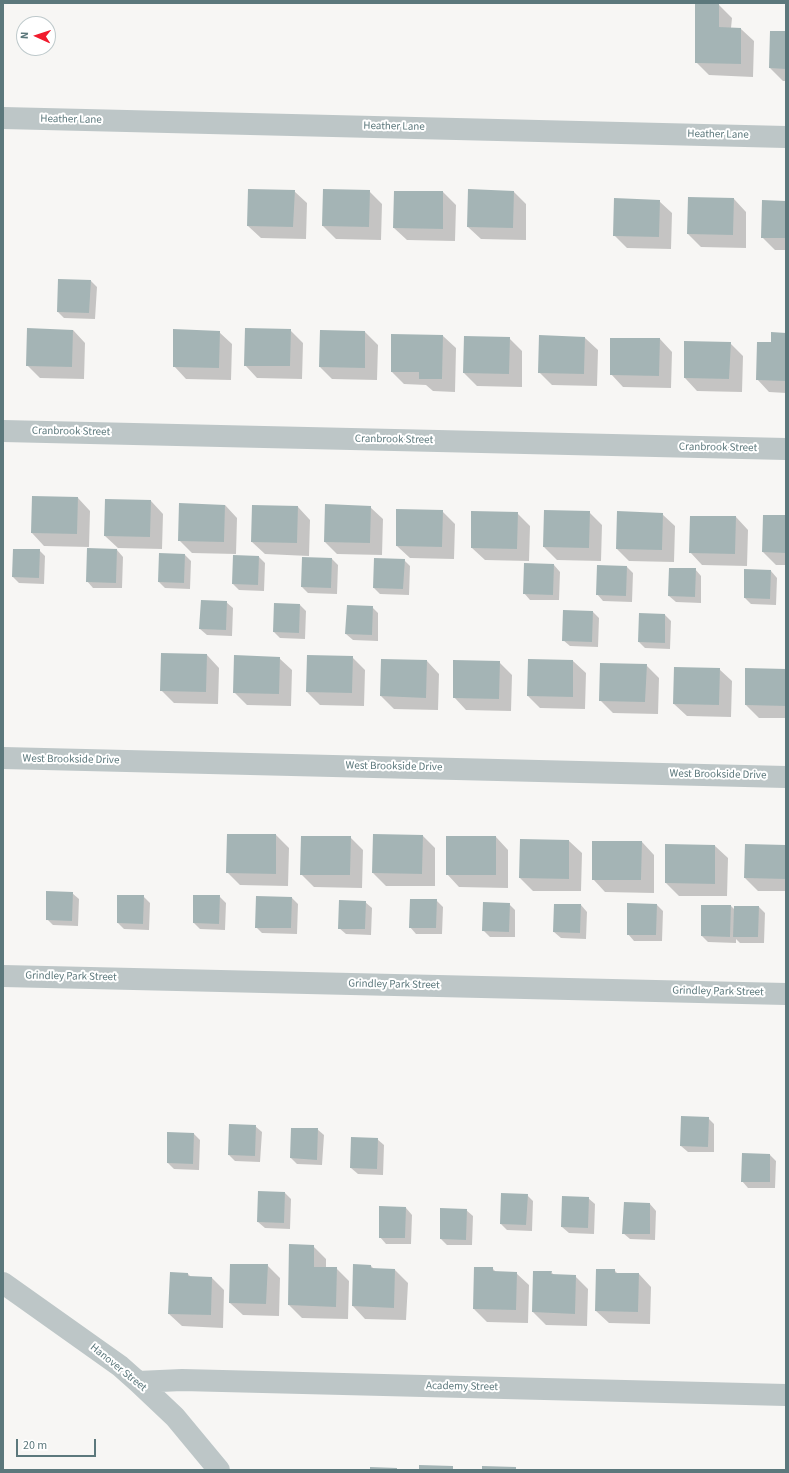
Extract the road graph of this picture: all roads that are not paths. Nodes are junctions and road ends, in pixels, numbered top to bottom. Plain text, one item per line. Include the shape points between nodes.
1 (3, 118) edge
2 (786, 137) edge
3 (3, 431) edge
4 (786, 449) edge
5 (3, 758) edge
6 (786, 777) edge
7 (3, 976) edge
8 (786, 994) edge
9 (3, 1283) edge
10 (138, 1382) junction
11 (786, 1395) edge
12 (219, 1470) edge

1 - 2 street, Heather Lane
3 - 4 street, Cranbrook Street
5 - 6 street, West Brookside Drive
7 - 8 street, Grindley Park Street
9 - 10 street, Hanover Street via 120,1366
10 - 11 street, Academy Street via 182,1380
10 - 12 street, Hanover Street via 175,1418

